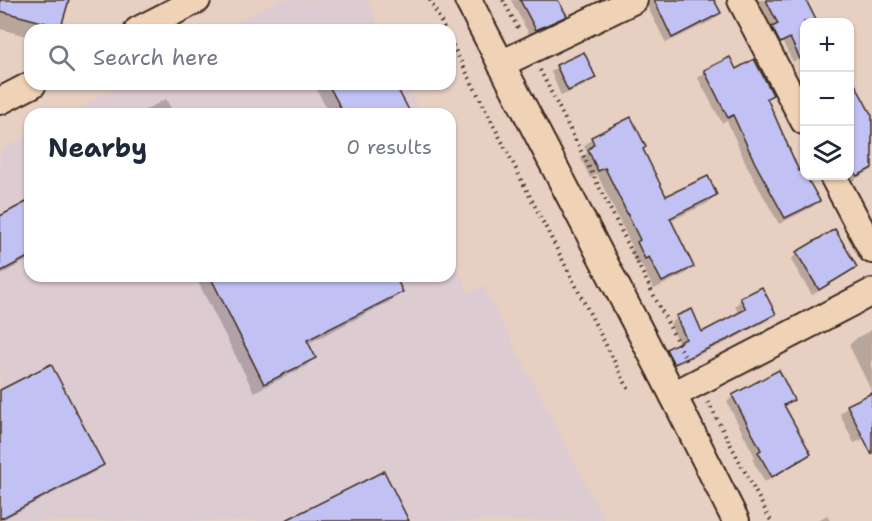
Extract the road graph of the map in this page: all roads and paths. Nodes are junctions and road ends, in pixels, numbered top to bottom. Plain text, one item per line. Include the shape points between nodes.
1 (197, 0) edge
2 (430, 0) edge
3 (468, 0) edge
4 (503, 0) edge
5 (634, 0) edge
6 (741, 0) edge
7 (150, 24) edge
8 (442, 24) edge
9 (530, 50) junction
10 (456, 52) edge
11 (501, 64) junction
12 (24, 89) edge
13 (0, 101) edge
14 (800, 113) edge
15 (835, 180) edge
16 (872, 250) edge
17 (872, 292) edge
18 (698, 383) junction
19 (630, 392) dead end
20 (673, 395) junction
21 (736, 521) edge
22 (771, 521) edge

1 - 7 street
2 - 8 path
3 - 11 street
4 - 9 path
5 - 9 street
6 - 14 street
9 - 11 street
9 - 18 path
10 - 19 path
11 - 20 street
12 - 13 street
15 - 16 street
17 - 18 street
18 - 20 street
18 - 22 path
20 - 21 street

